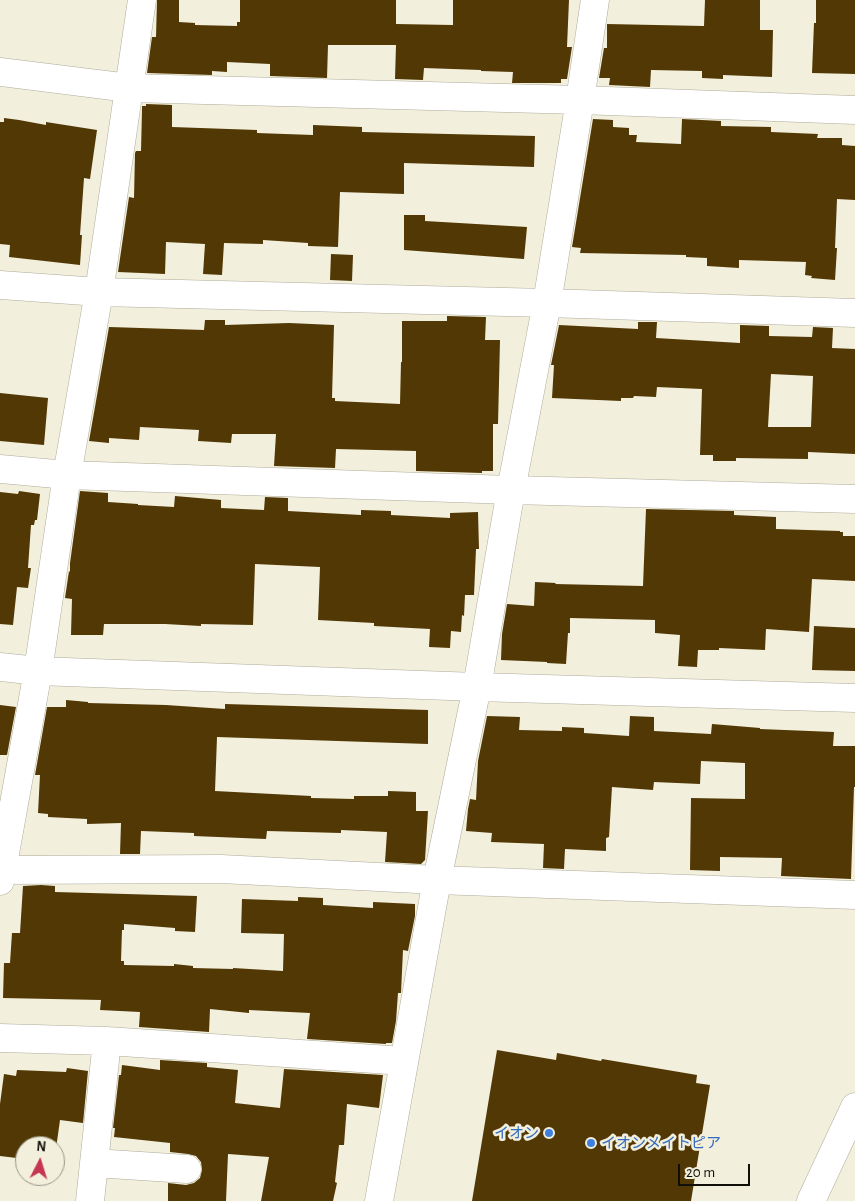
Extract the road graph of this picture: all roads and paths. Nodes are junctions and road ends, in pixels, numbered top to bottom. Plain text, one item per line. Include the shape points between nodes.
1 (142, 0) edge
2 (595, 0) edge
3 (0, 72) edge
4 (129, 88) junction
5 (580, 100) junction
6 (855, 110) edge
7 (0, 285) edge
8 (99, 292) junction
9 (547, 302) junction
10 (855, 313) edge
11 (0, 469) edge
12 (68, 475) junction
13 (511, 490) junction
14 (855, 499) edge
15 (0, 666) edge
16 (38, 671) junction
17 (477, 687) junction
18 (855, 698) edge
19 (1, 874) edge
20 (437, 880) junction
21 (855, 895) edge
22 (0, 1038) edge
23 (107, 1041) junction
24 (404, 1061) junction
25 (855, 1107) edge
26 (94, 1163) junction
27 (187, 1169) dead end
28 (90, 1201) edge
29 (379, 1201) edge
30 (811, 1201) edge

1 - 4 street
2 - 5 street
3 - 4 street
4 - 5 street
4 - 8 street
5 - 6 street
5 - 9 street
7 - 8 street
8 - 9 street
8 - 12 street
9 - 10 street
9 - 13 street
11 - 12 street
12 - 13 street
12 - 16 street
13 - 14 street
13 - 17 street
15 - 16 street
16 - 17 street
16 - 19 street
17 - 18 street
17 - 20 street
19 - 20 street via 221,869
20 - 21 street
20 - 24 street
22 - 23 street
23 - 24 street
23 - 26 street
24 - 29 street
25 - 30 street
26 - 27 street
26 - 28 street

